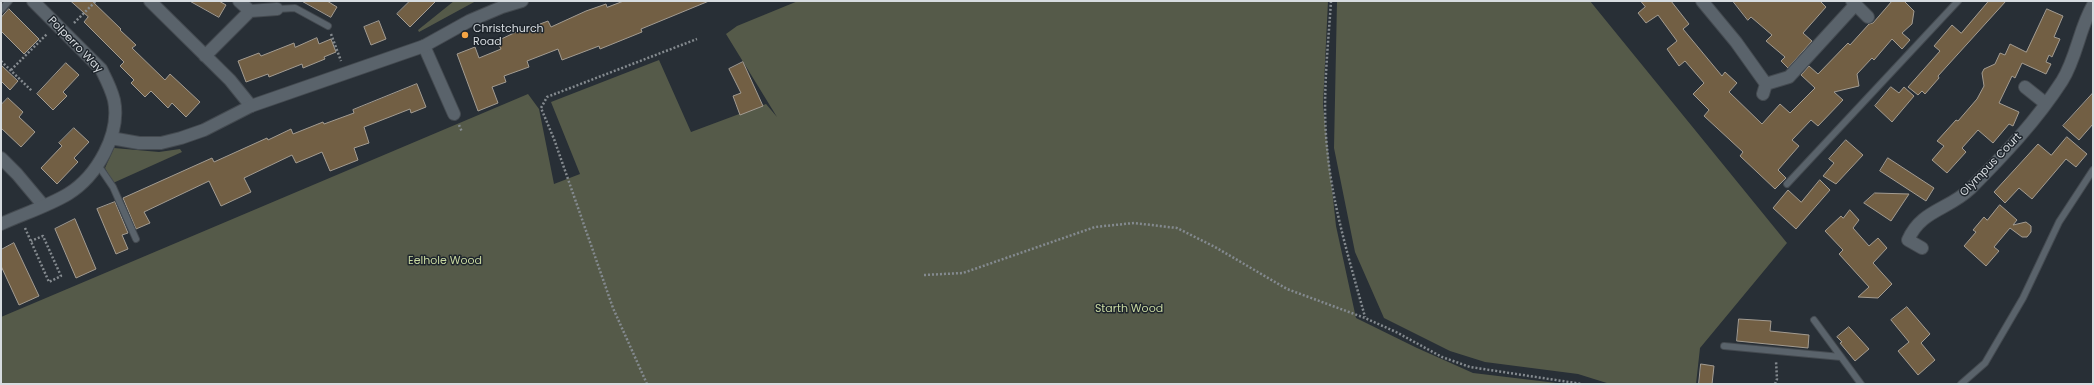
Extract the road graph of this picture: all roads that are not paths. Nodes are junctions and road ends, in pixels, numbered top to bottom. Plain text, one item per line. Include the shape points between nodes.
1 (9, 1) edge
2 (33, 1) edge
3 (150, 1) edge
4 (239, 1) edge
5 (288, 1) edge
6 (522, 1) edge
7 (1702, 1) edge
8 (1958, 1) edge
9 (1853, 3) edge
10 (2093, 5) edge
11 (281, 8) junction
12 (1, 10) edge
13 (250, 11) junction
14 (1868, 17) dead end
15 (328, 26) road end
16 (424, 46) junction
17 (205, 56) junction
18 (2025, 87) dead end
19 (2045, 103) junction
20 (251, 106) junction
21 (454, 114) dead end
22 (111, 138) junction
23 (1, 158) edge
24 (98, 164) junction
25 (2093, 170) edge
26 (1787, 184) dead end
27 (43, 205) junction
28 (1, 224) edge
29 (136, 239) dead end
30 (1922, 248) dead end
31 (1814, 320) dead end
32 (1724, 346) dead end
33 (1841, 357) junction
34 (1861, 384) edge
35 (1961, 384) edge

1 - 12 lane
2 - 22 street, Polperro Way via 101,69 108,83 114,108
3 - 17 street
4 - 13 street
5 - 11 lane
6 - 16 street via 469,21
7 - 9 street via 1736,42 1765,89 1788,77
8 - 26 lane
9 - 14 street
10 - 19 street, Olympus Court via 2073,58 2062,80
11 - 13 street
11 - 15 lane via 295,8
13 - 17 street
16 - 20 street
16 - 21 street
17 - 20 street via 230,80
18 - 19 street
19 - 30 street, Olympus Court via 2022,133 1968,190 1949,206 1930,213 1920,221 1908,240
20 - 22 street via 204,130 181,138 140,143
22 - 24 street, Polperro Way
23 - 27 street
24 - 27 street, Polperro Way via 85,180 68,194
24 - 29 lane via 113,187
25 - 35 lane via 2059,222 2023,298 1985,363
27 - 28 street, Polperro Way
31 - 33 lane
32 - 33 lane
33 - 34 lane

